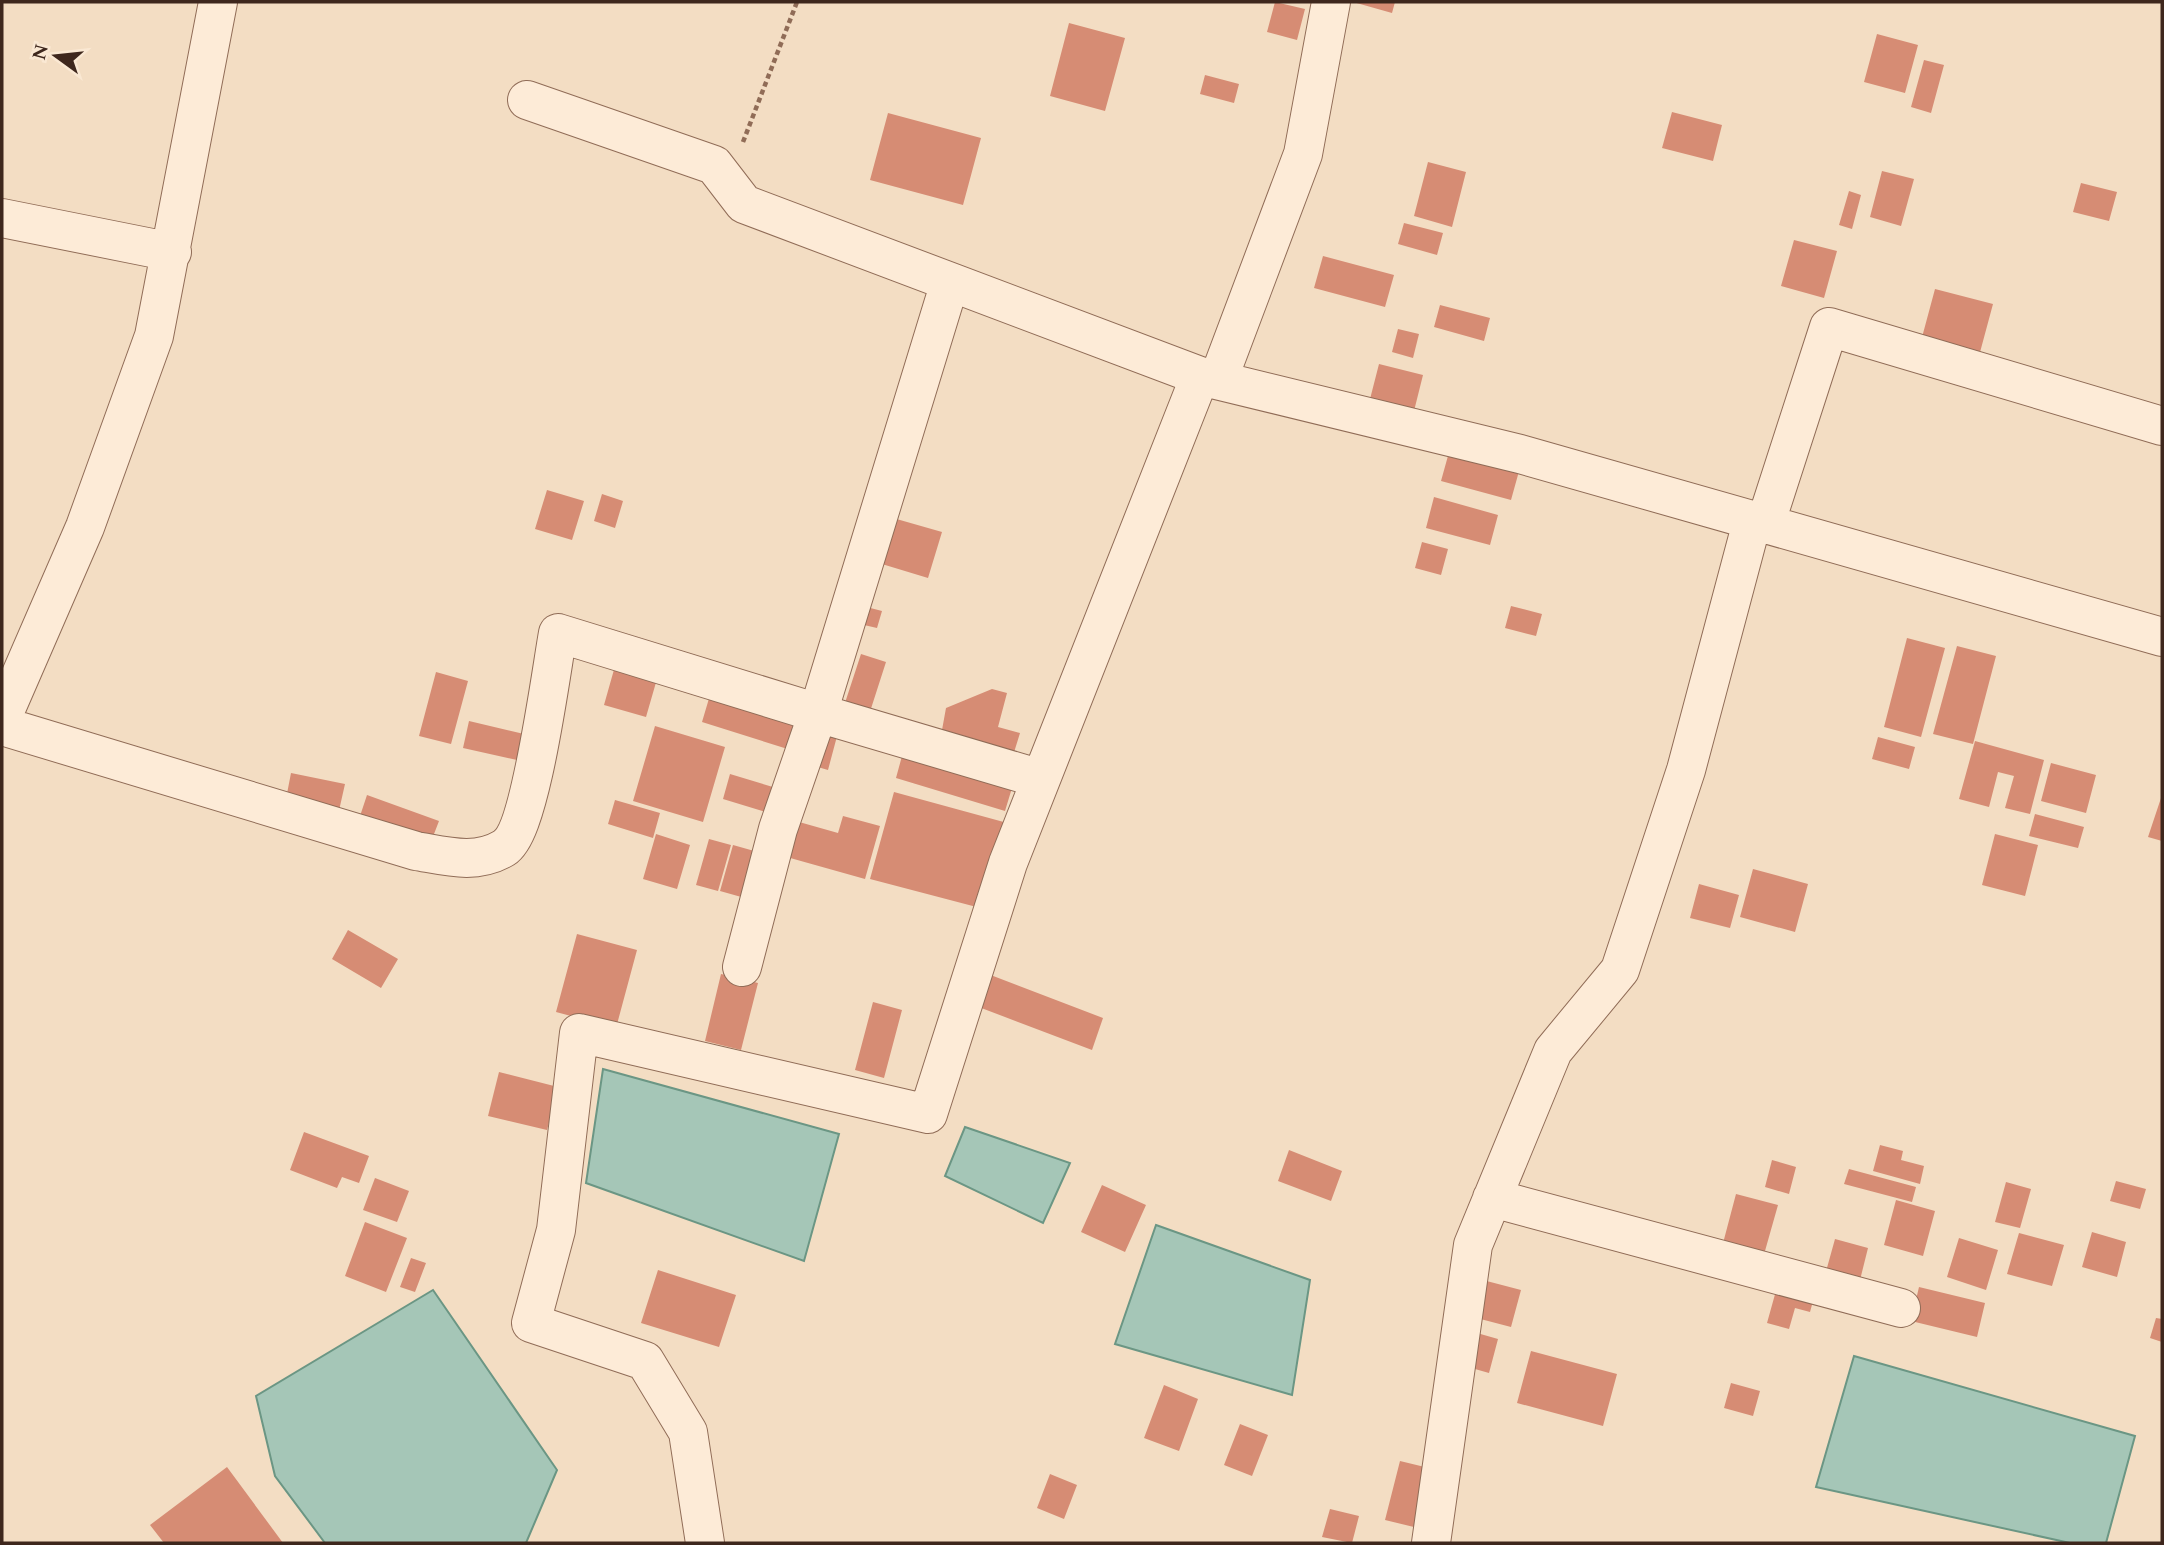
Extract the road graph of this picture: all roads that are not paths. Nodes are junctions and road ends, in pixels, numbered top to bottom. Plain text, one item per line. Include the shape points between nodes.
1 (218, 2) edge
2 (1331, 2) edge
3 (527, 100) dead end
4 (2, 218) edge
5 (172, 252) junction
6 (950, 282) junction
7 (1209, 378) junction
8 (2162, 426) edge
9 (1758, 523) junction
10 (2162, 637) edge
11 (818, 713) junction
12 (2, 718) edge
13 (2, 726) edge
14 (1041, 779) junction
15 (741, 967) dead end
16 (1492, 1198) junction
17 (1901, 1308) dead end
18 (705, 1543) edge
19 (1431, 1543) edge

1 - 5 street
2 - 7 street via 1303,154
3 - 6 street via 714,165 744,204
4 - 5 street
5 - 12 street via 154,337 85,527
6 - 7 street
6 - 11 street
7 - 9 street via 1520,454
7 - 14 street
8 - 9 street via 1829,327
9 - 10 street
9 - 16 street via 1686,770 1620,970 1552,1051
11 - 13 street via 558,633 526,810 507,847 483,858 461,859 416,851
11 - 14 street
11 - 15 street via 778,829
14 - 18 street via 1008,863 928,1114 579,1033 556,1230 531,1323 645,1361 688,1432
16 - 17 street
16 - 19 street via 1473,1245

